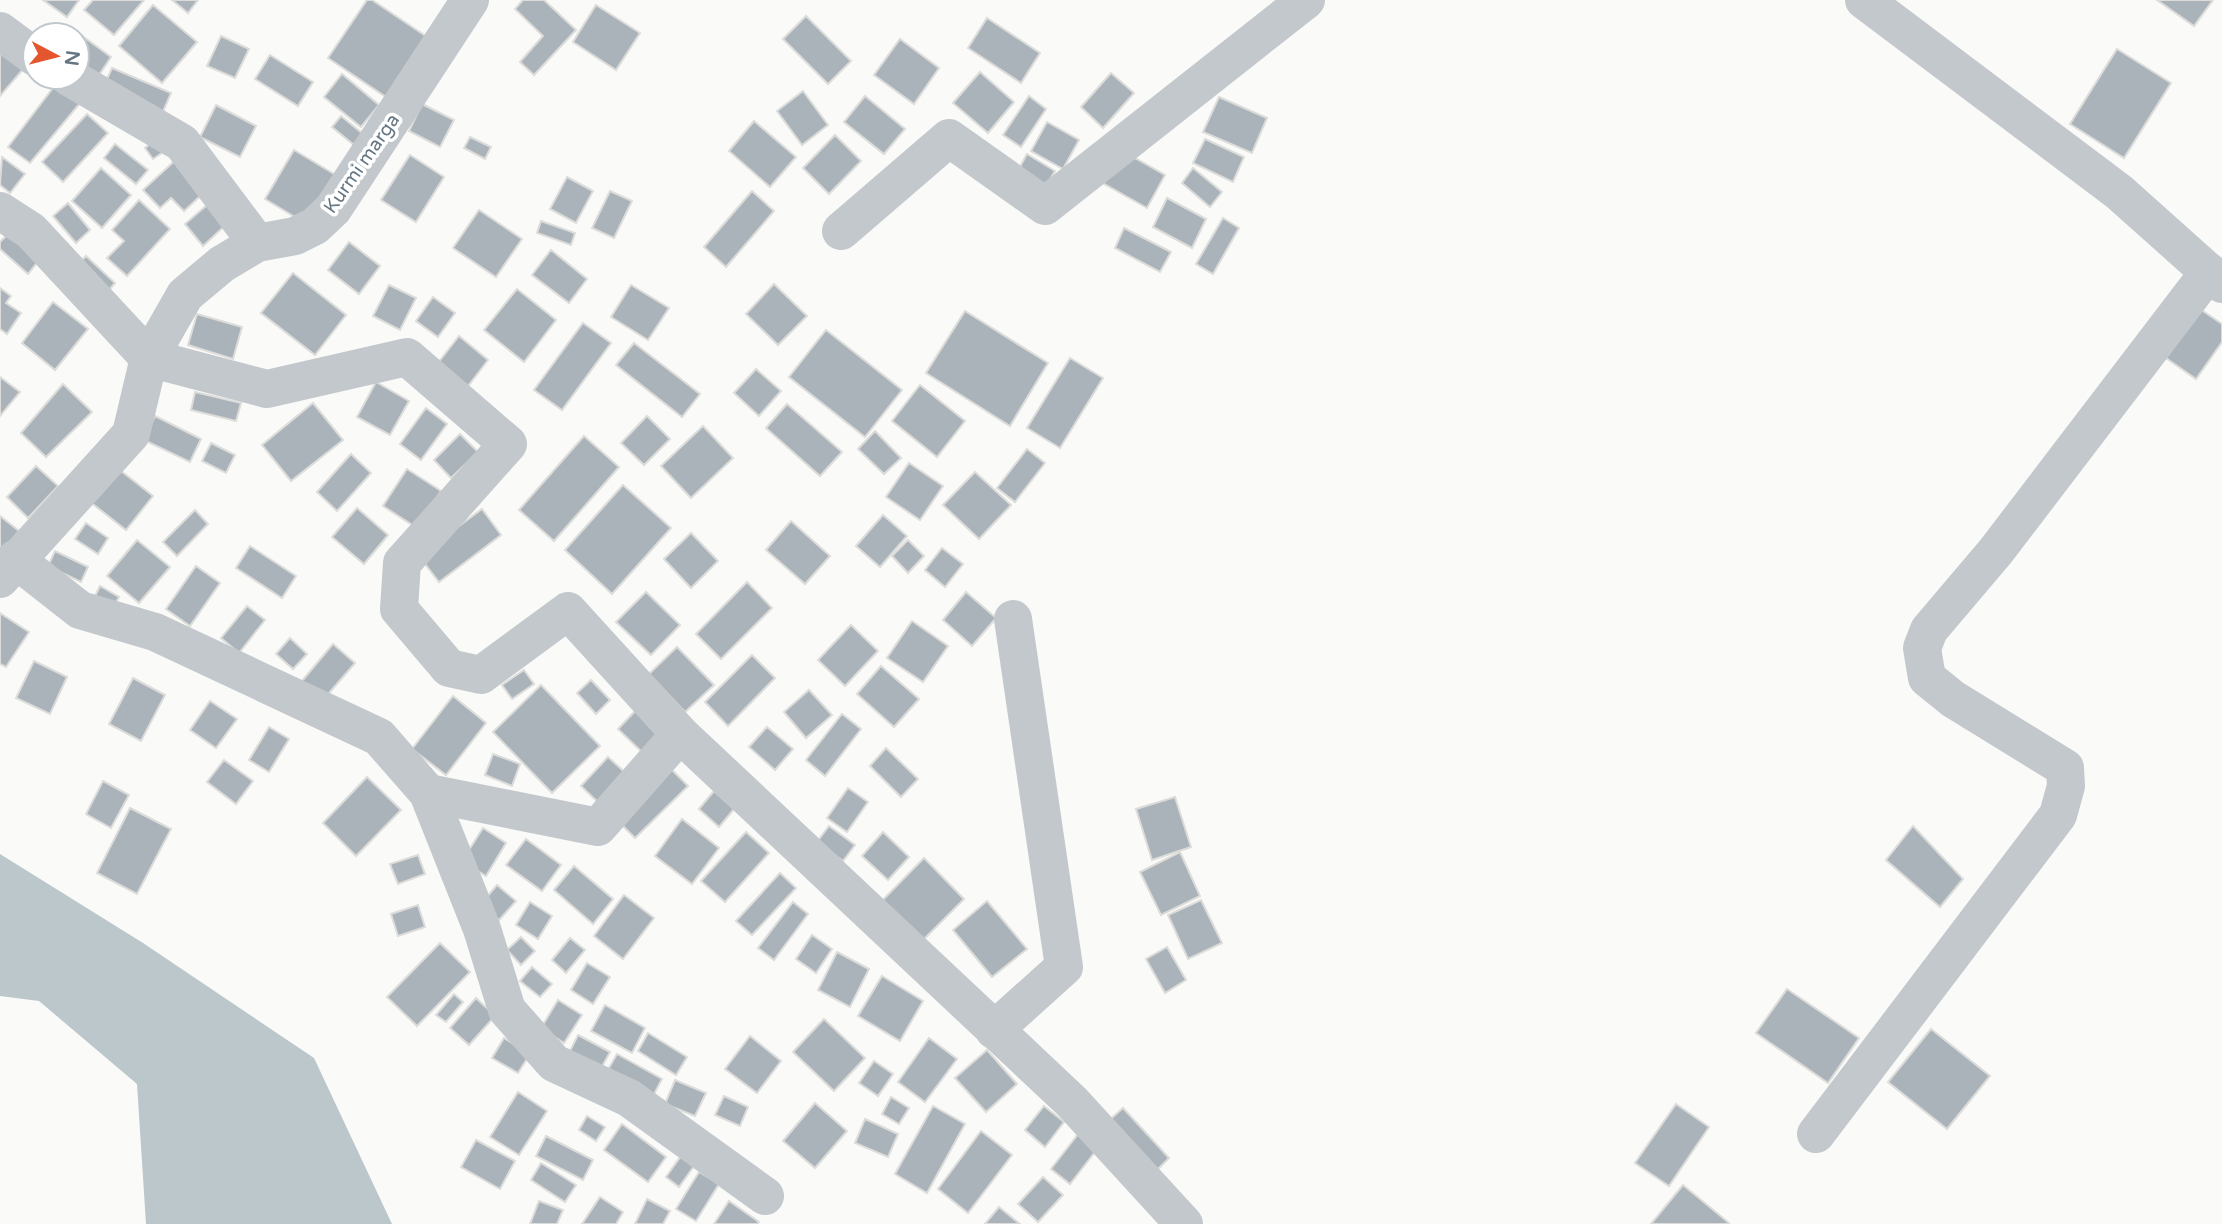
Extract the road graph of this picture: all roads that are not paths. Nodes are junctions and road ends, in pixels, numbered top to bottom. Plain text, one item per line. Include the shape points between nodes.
1 (470, 0) edge
2 (1306, 0) edge
3 (1864, 0) edge
4 (0, 31) edge
5 (21, 47) edge
6 (91, 90) edge
7 (0, 211) edge
8 (841, 231) dead end
9 (257, 243) junction
10 (2215, 278) edge
11 (149, 358) junction
12 (8, 569) edge
13 (1013, 619) dead end
14 (680, 734) junction
15 (428, 793) junction
16 (994, 1030) junction
17 (1816, 1134) dead end
18 (765, 1196) dead end
19 (1184, 1224) edge

1 - 9 street, Kurmi marga via 333,209 295,236
2 - 8 street via 1045,206 949,138
3 - 10 street via 2119,192
4 - 5 street
6 - 9 street via 182,143
7 - 11 street via 31,231
9 - 11 street, Kurmi marga via 222,264 186,295
10 - 17 street via 1929,630 1922,648 1927,678 2065,768 2066,786 2058,815
11 - 12 street, Kurmi marga via 131,434
11 - 14 street via 267,389 407,357 508,444 402,563 399,609 449,668 481,674 568,611
12 - 15 street via 80,610 155,632 379,737
13 - 16 street via 1063,967
14 - 15 street via 598,827
14 - 16 street
15 - 18 street via 482,929 507,1010 554,1063 629,1098
16 - 19 street via 1072,1102

